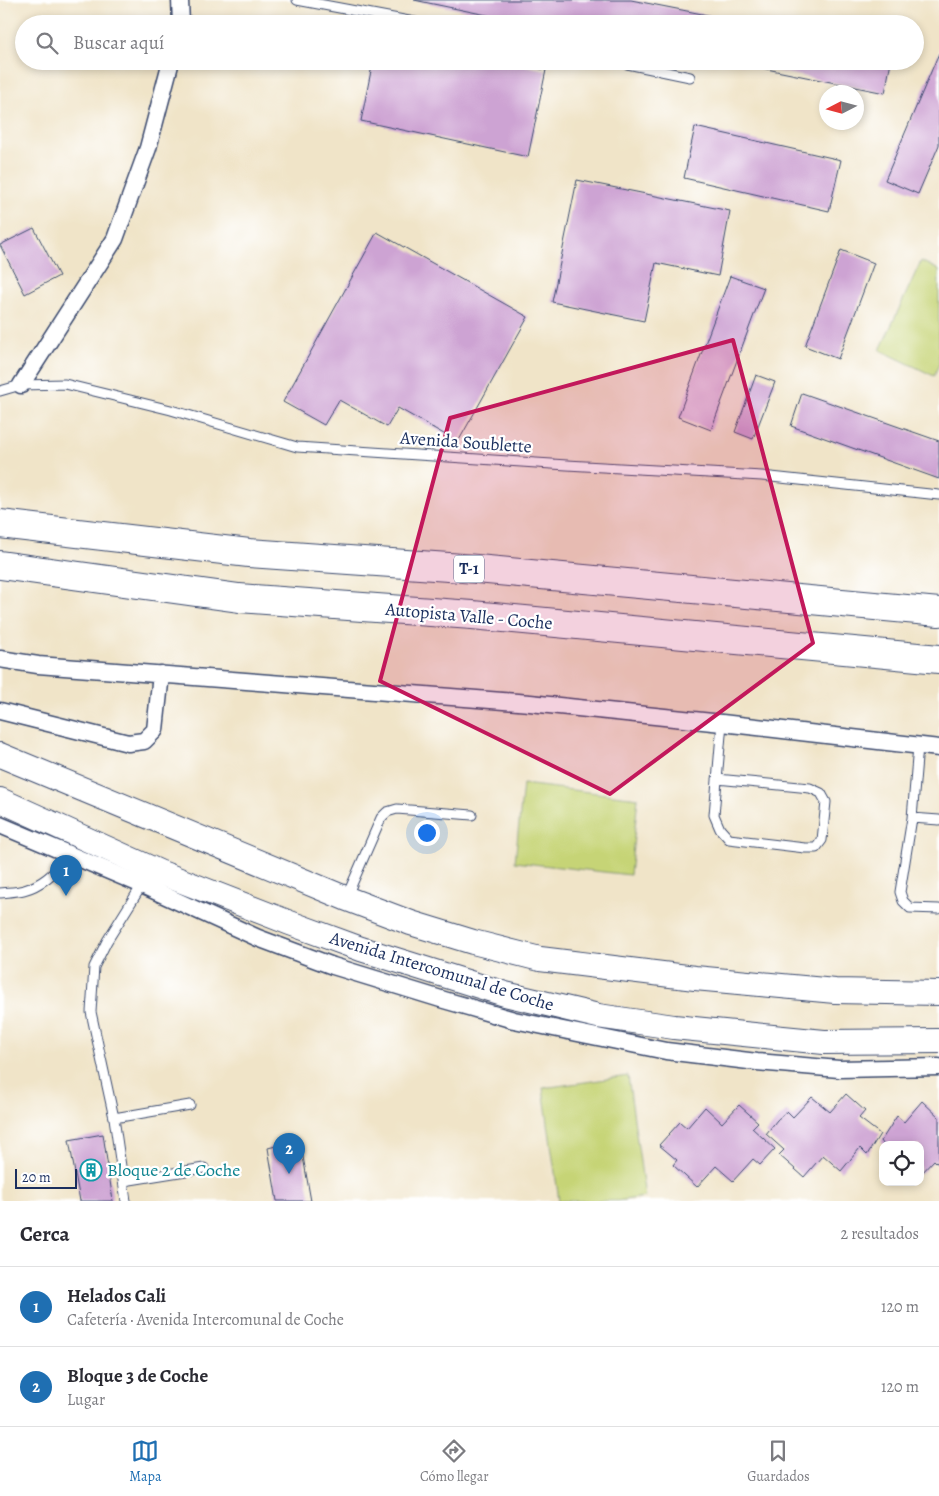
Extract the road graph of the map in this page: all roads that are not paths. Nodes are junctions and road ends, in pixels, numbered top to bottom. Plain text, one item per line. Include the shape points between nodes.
1 (180, 0) edge
2 (297, 0) edge
3 (181, 15) edge
4 (377, 15) edge
5 (169, 70) edge
6 (659, 70) edge
7 (690, 76) dead end
8 (21, 385) junction
9 (0, 391) edge
10 (939, 495) edge
11 (0, 524) edge
12 (0, 565) edge
13 (939, 612) edge
14 (0, 659) edge
15 (939, 659) edge
16 (161, 674) junction
17 (0, 712) edge
18 (722, 723) junction
19 (918, 746) junction
20 (939, 748) edge
21 (0, 755) edge
22 (717, 779) junction
23 (0, 800) edge
24 (472, 815) dead end
25 (912, 818) junction
26 (939, 820) edge
27 (0, 825) edge
28 (70, 855) junction
29 (142, 885) junction
30 (0, 893) edge
31 (346, 898) junction
32 (939, 910) edge
33 (939, 993) edge
34 (939, 1041) edge
35 (939, 1067) edge
36 (190, 1105) dead end
37 (114, 1118) junction
38 (204, 1168) dead end
39 (124, 1181) junction
40 (126, 1201) edge

1 - 3 street
2 - 4 lane
5 - 8 street via 148,148 115,238
6 - 7 lane
8 - 9 lane, Avenida Soublette
8 - 10 lane, Avenida Soublette via 65,384 171,410 297,447 762,476
11 - 13 highway, T-1 via 249,553 477,569
12 - 15 highway, Autopista Valle - Coche via 239,598 472,615
14 - 16 street
16 - 17 street via 155,730 144,741 128,743
16 - 18 street via 530,702
18 - 19 street
18 - 22 lane
19 - 20 street
19 - 25 lane
21 - 31 main road, Avenida Intercomunal de Coche
22 - 22 lane via 714,815 729,839 805,848 816,848 822,840 826,802 821,794 810,788
23 - 34 main road, Avenida Intercomunal de Coche via 160,872 290,924 505,994 598,1016 674,1027 824,1042
24 - 31 lane via 397,809 387,812 381,818
25 - 26 lane
25 - 32 lane via 900,892 910,908
27 - 28 street, Avenida Intercomunal de Coche
28 - 29 street, Avenida Intercomunal de Coche
28 - 30 lane via 43,882 23,890
29 - 35 street, Avenida Intercomunal de Coche via 258,938 333,966 514,1020 666,1051 757,1062 839,1069
29 - 37 lane via 94,967 92,1012
31 - 33 main road, Avenida Intercomunal de Coche via 411,923 540,959 835,991
36 - 37 lane
37 - 39 lane
38 - 39 lane
39 - 40 lane

